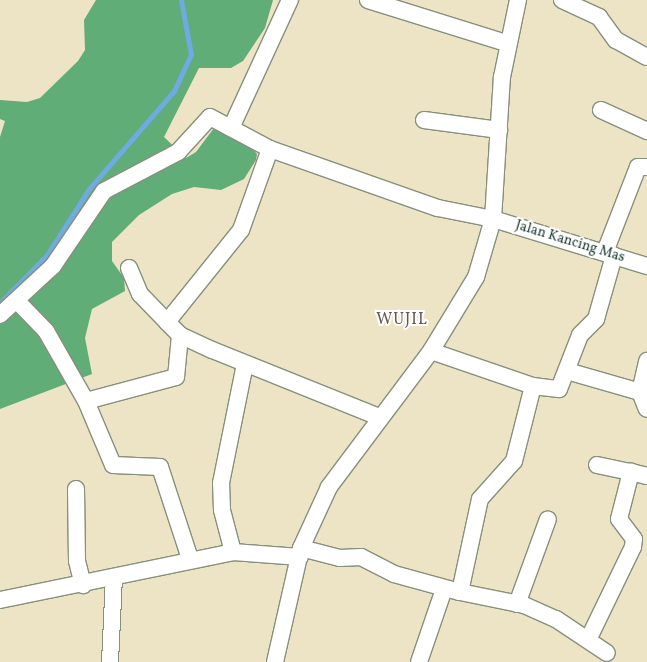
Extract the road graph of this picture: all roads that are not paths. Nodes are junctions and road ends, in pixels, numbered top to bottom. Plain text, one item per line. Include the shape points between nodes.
1 (290, 0) edge
2 (368, 0) edge
3 (518, 0) edge
4 (562, 0) edge
5 (506, 42) junction
6 (647, 57) edge
7 (601, 110) dead end
8 (424, 120) dead end
9 (231, 128) junction
10 (499, 130) junction
11 (647, 131) edge
12 (270, 149) junction
13 (647, 167) edge
14 (493, 219) junction
15 (610, 254) junction
16 (647, 266) edge
17 (128, 268) dead end
18 (18, 302) junction
19 (0, 315) edge
20 (167, 322) junction
21 (180, 336) junction
22 (431, 351) junction
23 (647, 361) edge
24 (245, 364) junction
25 (567, 370) junction
26 (533, 386) junction
27 (640, 392) junction
28 (86, 401) junction
29 (647, 409) edge
30 (379, 417) junction
31 (597, 465) dead end
32 (630, 472) junction
33 (647, 476) edge
34 (76, 489) dead end
35 (548, 519) dead end
36 (233, 552) junction
37 (300, 552) junction
38 (190, 559) junction
39 (114, 578) junction
40 (83, 585) junction
41 (452, 590) junction
42 (0, 600) edge
43 (517, 604) junction
44 (588, 640) junction
45 (607, 653) dead end
46 (110, 662) edge
47 (275, 662) edge
48 (420, 662) edge

1 - 9 street
2 - 5 street via 468,34
3 - 5 street
4 - 6 street via 599,17 616,40
5 - 10 street
7 - 11 street
8 - 10 street
9 - 12 street, Jalan Kancing Mas
9 - 18 street, Jalan Kancing Mas via 210,117 178,152 104,191 53,266
10 - 14 street
12 - 14 street, Jalan Kancing Mas via 438,208
12 - 20 street via 241,230
13 - 15 street via 638,167
14 - 15 street, Jalan Kancing Mas
14 - 22 street via 469,292
15 - 16 street, Jalan Kancing Mas
15 - 25 street via 596,319 580,335
17 - 20 street via 140,294
18 - 19 street
18 - 28 street via 46,331
20 - 21 street
21 - 24 street
21 - 28 street via 176,377
22 - 26 street
22 - 30 street
23 - 27 street
24 - 30 street
24 - 36 street via 221,483 222,510
25 - 26 street via 556,391
25 - 27 street
26 - 41 street via 514,461 480,499
27 - 29 street
28 - 38 street via 114,465 160,467
30 - 37 street via 329,486
31 - 32 street
32 - 33 street
32 - 44 street via 619,519 634,539 633,546
34 - 40 street via 77,561
35 - 43 street
36 - 37 street
36 - 38 street
37 - 41 street via 340,558 361,557 394,574
37 - 47 street
38 - 39 street
39 - 40 street
39 - 46 street
40 - 42 street
41 - 43 street
41 - 48 street
43 - 44 street via 556,619
44 - 45 street

